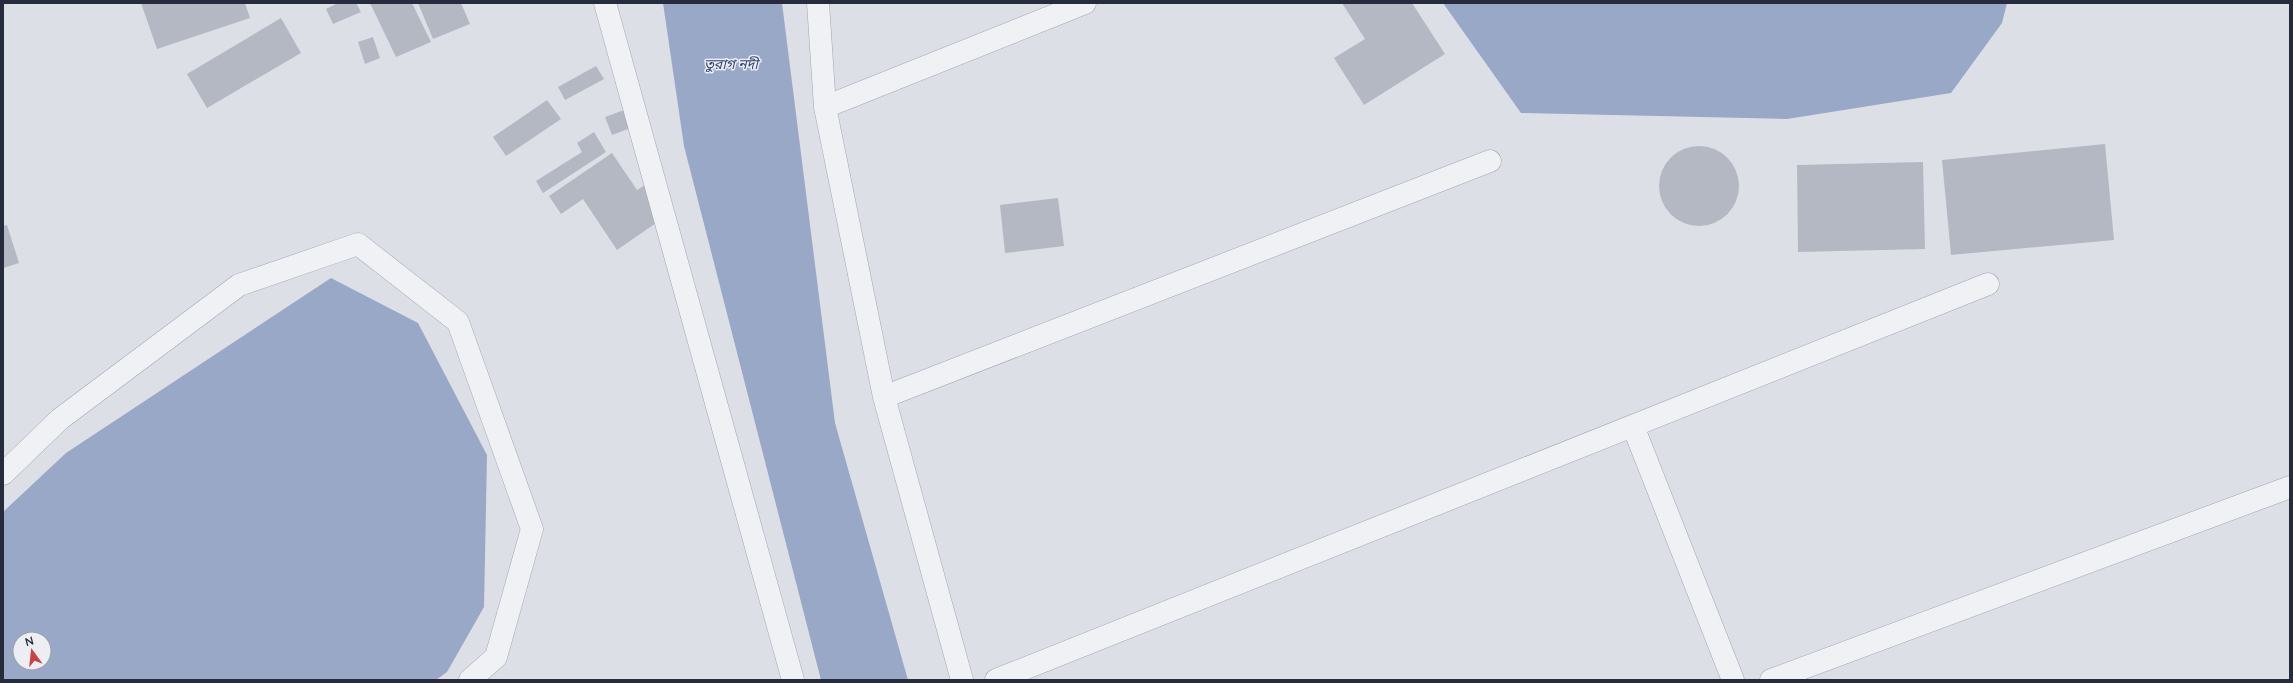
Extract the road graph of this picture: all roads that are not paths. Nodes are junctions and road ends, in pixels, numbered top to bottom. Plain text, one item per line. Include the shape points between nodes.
1 (605, 3) edge
2 (818, 3) edge
3 (1085, 3) edge
4 (825, 107) junction
5 (1490, 162) dead end
6 (1988, 284) dead end
7 (884, 397) junction
8 (1633, 426) junction
9 (3, 474) edge
10 (2290, 487) edge
11 (470, 680) edge
12 (793, 680) edge
13 (962, 680) edge
14 (996, 680) edge
15 (1733, 680) edge
16 (1771, 680) edge

1 - 12 street
2 - 4 street
3 - 4 street
4 - 7 street
5 - 7 street
6 - 8 street
7 - 13 street
8 - 14 street
8 - 15 street
9 - 11 street via 60,419 239,285 358,244 458,322 532,529 496,657
10 - 16 street

